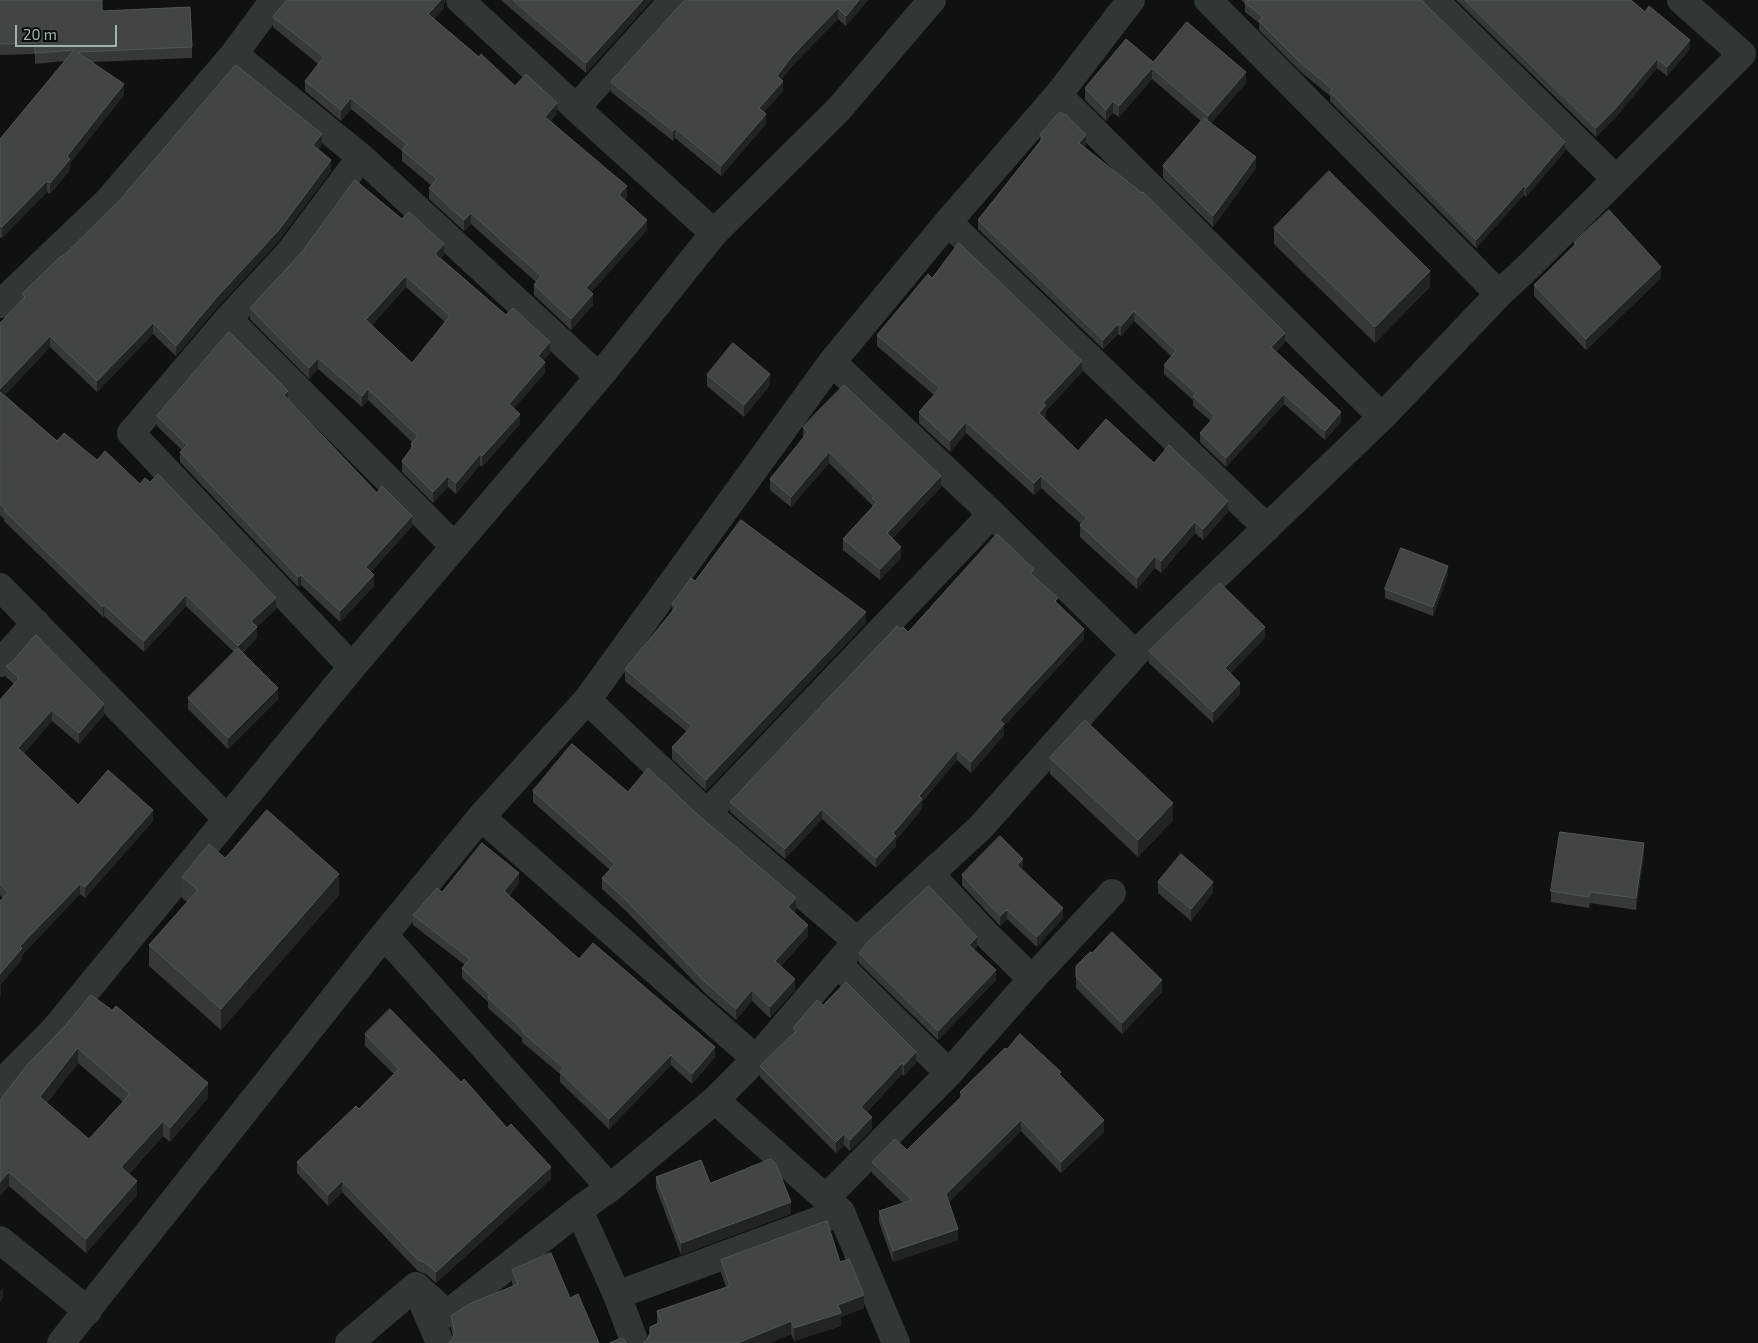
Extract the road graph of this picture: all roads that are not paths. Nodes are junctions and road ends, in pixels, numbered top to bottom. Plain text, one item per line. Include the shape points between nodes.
1 (274, 0) edge
2 (460, 0) edge
3 (673, 0) edge
4 (932, 0) edge
5 (1131, 0) edge
6 (1208, 0) edge
7 (1434, 0) edge
8 (1681, 0) edge
9 (234, 54) junction
10 (1058, 95) junction
11 (576, 108) junction
12 (361, 157) junction
13 (1616, 179) junction
14 (948, 222) junction
15 (714, 233) junction
16 (1498, 294) junction
17 (0, 304) edge
18 (228, 319) junction
19 (832, 362) junction
20 (599, 377) junction
21 (1382, 417) junction
22 (992, 514) junction
23 (1267, 528) junction
24 (454, 546) junction
25 (0, 587) edge
26 (36, 623) junction
27 (1135, 654) junction
28 (0, 663) edge
29 (352, 667) junction
30 (586, 700) junction
31 (707, 812) junction
32 (481, 817) junction
33 (227, 819) junction
34 (930, 874) junction
35 (1112, 893) dead end
36 (384, 935) junction
37 (857, 941) junction
38 (838, 964) junction
39 (1032, 979) junction
40 (756, 1059) junction
41 (949, 1073) junction
42 (0, 1084) edge
43 (715, 1100) junction
44 (610, 1188) junction
45 (834, 1205) junction
46 (579, 1210) junction
47 (0, 1240) edge
48 (416, 1286) junction
49 (617, 1295) junction
50 (88, 1311) junction
51 (61, 1343) edge
52 (349, 1343) edge
53 (440, 1343) edge
54 (635, 1343) edge
55 (896, 1343) edge

1 - 9 street
2 - 11 street
3 - 11 street
4 - 15 street via 839,109
5 - 10 street
6 - 16 street
7 - 13 street
8 - 13 street via 1742,54
9 - 12 street
9 - 17 street via 107,202
10 - 14 street
10 - 21 street
11 - 15 street
12 - 18 street via 290,252
12 - 20 street
13 - 16 street
14 - 19 street
14 - 23 street
15 - 20 street
16 - 21 street
18 - 24 street
18 - 29 street via 131,433
19 - 22 street
19 - 30 street
20 - 24 street
21 - 23 street
22 - 27 street
22 - 31 street
23 - 27 street
24 - 29 street
25 - 26 street
26 - 28 street
26 - 33 street
27 - 34 street via 980,828
29 - 33 street
30 - 31 street
30 - 32 street
31 - 37 street
32 - 36 street
32 - 40 street
33 - 42 street via 54,1030
34 - 37 street
34 - 39 street
35 - 39 street
36 - 44 street
36 - 50 street
37 - 38 street
38 - 40 street
38 - 41 street
39 - 41 street
40 - 43 street
41 - 45 street
43 - 44 street
43 - 45 street
44 - 46 street
45 - 49 street
45 - 55 street
46 - 48 street via 447,1314
46 - 49 street
47 - 50 street
48 - 52 street
48 - 53 street
49 - 54 street
50 - 51 street

